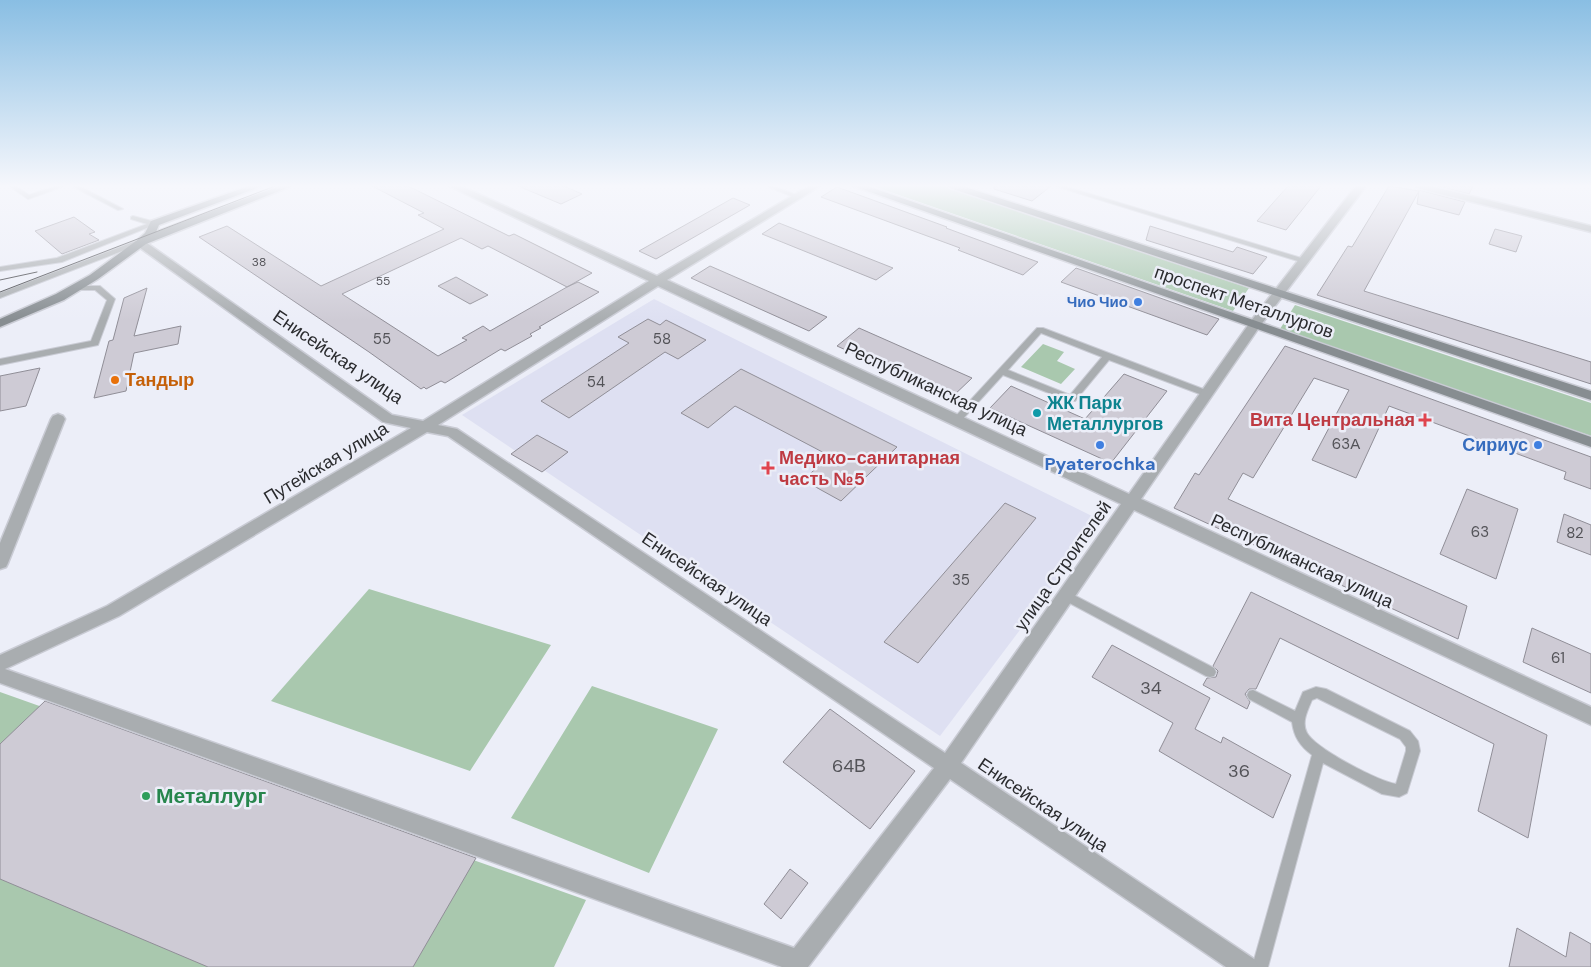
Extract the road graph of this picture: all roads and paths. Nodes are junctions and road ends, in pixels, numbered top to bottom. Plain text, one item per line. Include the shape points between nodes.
1 (135, 231) edge
2 (152, 231) edge
3 (171, 231) edge
4 (552, 231) edge
5 (741, 231) edge
6 (988, 231) edge
7 (1090, 231) edge
8 (1208, 231) edge
9 (1326, 231) edge
10 (140, 243) junction
11 (1304, 260) junction
12 (0, 269) edge
13 (659, 280) junction
14 (75, 288) junction
15 (1279, 293) junction
16 (0, 296) edge
17 (0, 323) edge
18 (1255, 324) junction
19 (1107, 356) junction
20 (0, 362) edge
21 (1002, 371) junction
22 (1208, 394) junction
23 (1591, 396) edge
24 (58, 419) dead end
25 (957, 420) junction
26 (424, 427) junction
27 (1591, 442) edge
28 (1132, 503) junction
29 (0, 563) edge
30 (1066, 596) junction
31 (0, 663) edge
32 (1210, 672) dead end
33 (0, 675) edge
34 (1253, 695) dead end
35 (1591, 716) edge
36 (1298, 719) junction
37 (1319, 753) junction
38 (948, 765) junction
39 (796, 964) edge
40 (1246, 967) edge
41 (1260, 967) edge

1 - 12 lane via 59,260
2 - 10 street
3 - 10 street
4 - 13 street, Республиканская улица
5 - 13 street, Путейская улица
6 - 18 street, проспект Металлургов
7 - 15 street, проспект Металлургов
8 - 11 lane
9 - 11 street, улица Строителей
10 - 14 street via 94,278
10 - 16 lane
10 - 26 street, Енисейская улица via 388,419
11 - 15 street, улица Строителей
13 - 25 street, Республиканская улица
13 - 26 street, Путейская улица
14 - 17 street via 60,298
14 - 20 lane via 97,288 111,299 95,343
15 - 18 street, улица Строителей
15 - 23 street, проспект Металлургов
18 - 22 street, улица Строителей
18 - 27 street, проспект Металлургов
19 - 21 lane via 1040,330
19 - 21 lane via 1072,399
19 - 22 lane
21 - 25 lane
22 - 28 street, улица Строителей
24 - 29 street
25 - 28 street, Республиканская улица
26 - 31 street, Путейская улица via 113,611
26 - 38 street, Енисейская улица via 452,432
28 - 30 street, улица Строителей
28 - 35 street, Республиканская улица
30 - 32 lane
30 - 38 street, улица Строителей
33 - 39 street
34 - 36 lane
36 - 37 lane via 1303,737
36 - 37 lane via 1307,696 1322,693 1404,735 1413,745 1399,791 1387,790
37 - 41 lane
38 - 39 street, улица Строителей
38 - 40 street, Енисейская улица

